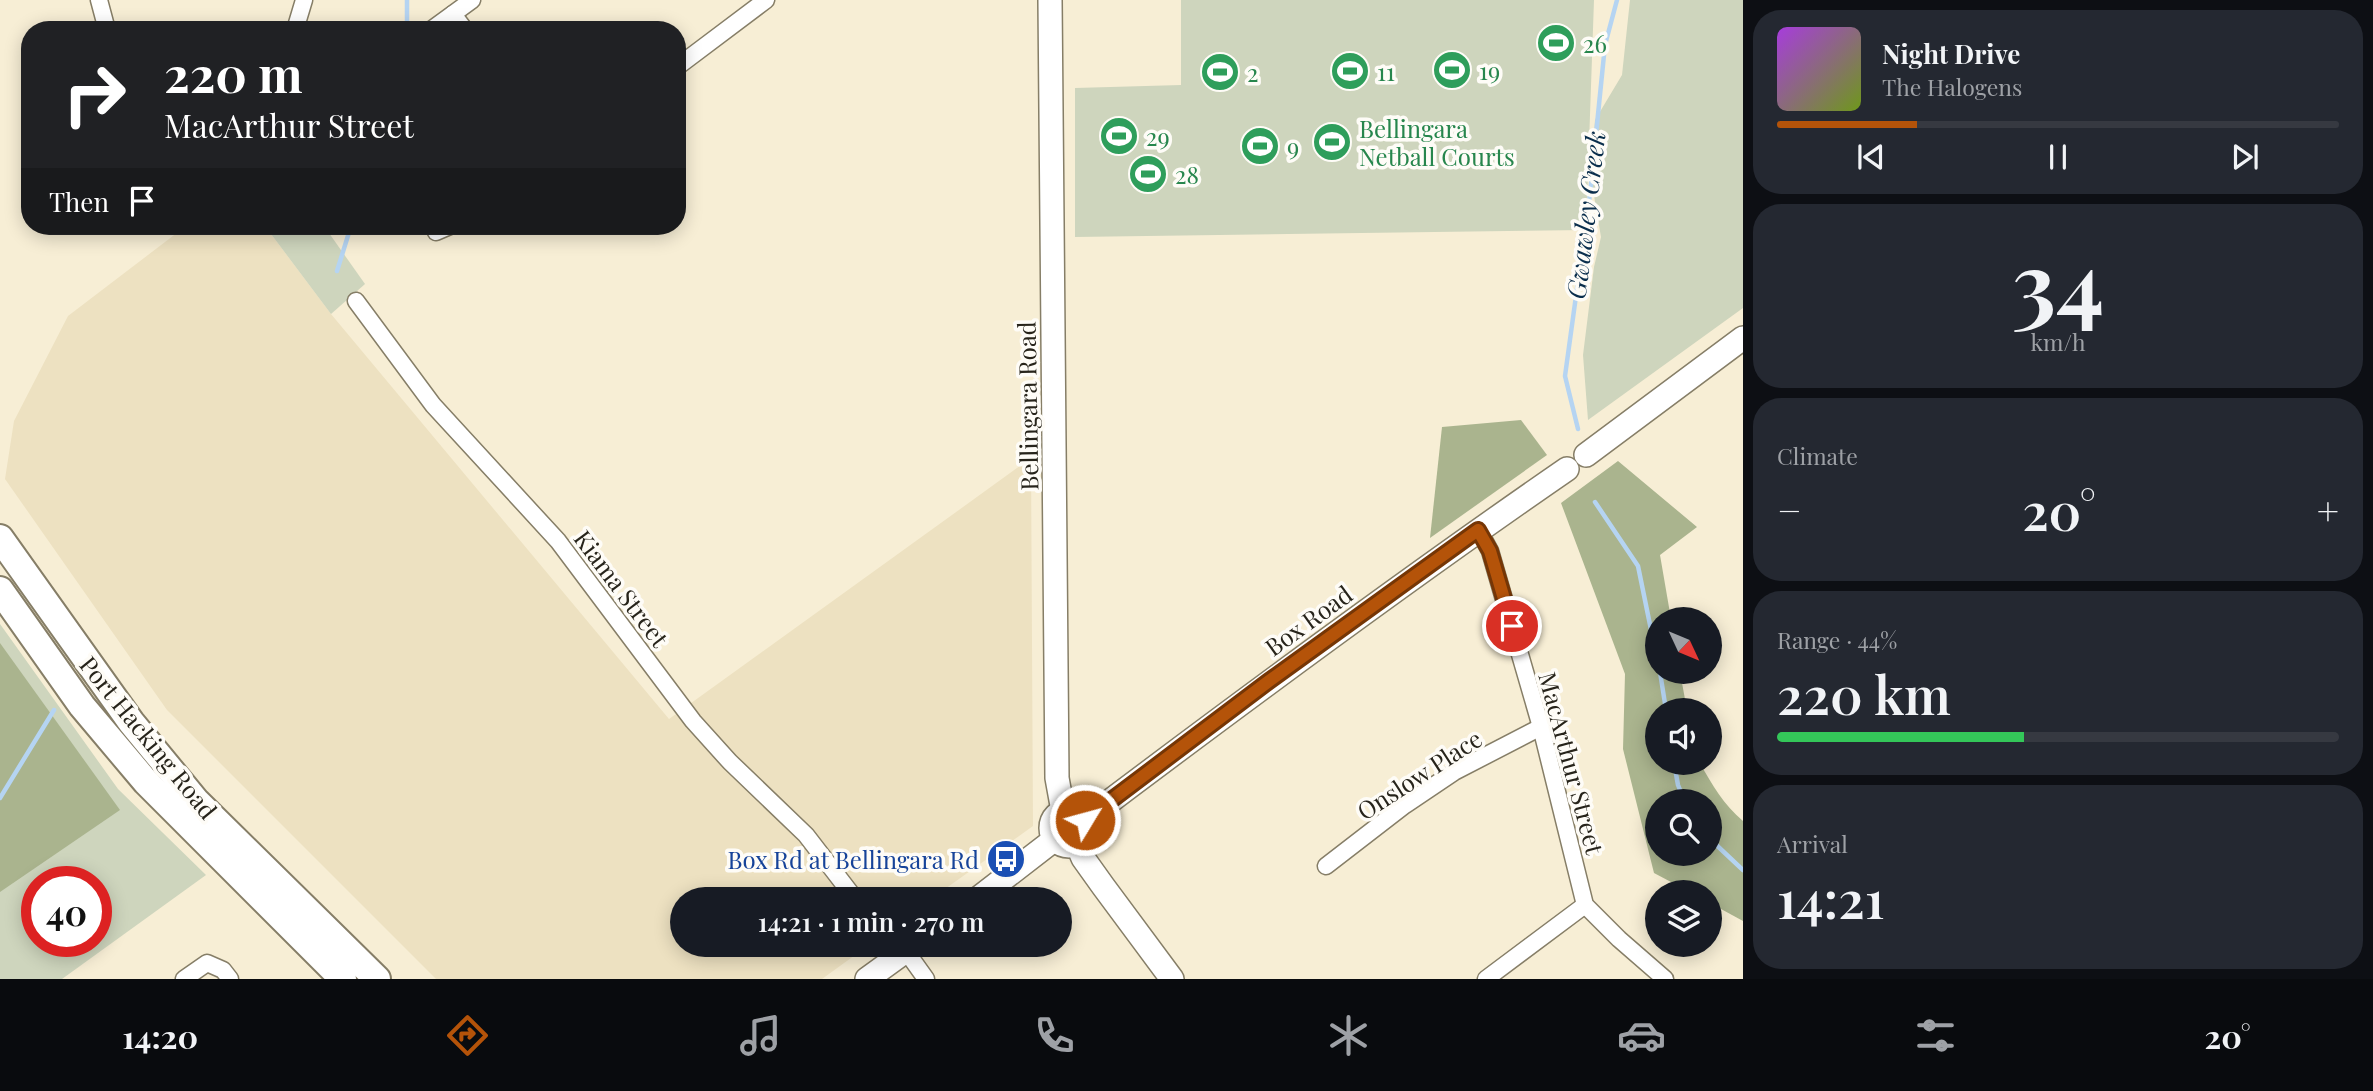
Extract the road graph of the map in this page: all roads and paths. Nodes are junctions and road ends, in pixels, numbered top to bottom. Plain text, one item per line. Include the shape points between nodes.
1 (99, 0) edge
2 (304, 0) edge
3 (472, 0) edge
4 (766, 0) edge
5 (1050, 0) edge
6 (453, 14) junction
7 (105, 21) edge
8 (298, 21) edge
9 (443, 21) edge
10 (459, 21) edge
11 (686, 60) edge
12 (356, 300) dead end
13 (1743, 338) edge
14 (1478, 530) junction
15 (0, 538) edge
16 (0, 590) edge
17 (1541, 727) junction
18 (1063, 811) junction
19 (1085, 820) junction
20 (1066, 842) junction
21 (1326, 866) dead end
22 (846, 887) edge
23 (996, 887) edge
24 (1585, 905) junction
25 (893, 957) edge
26 (908, 957) edge
27 (184, 979) edge
28 (230, 979) edge
29 (343, 979) edge
30 (377, 979) edge
31 (867, 979) edge
32 (926, 979) edge
33 (1172, 979) edge
34 (1486, 979) edge
35 (1665, 979) edge

1 - 7 street
2 - 8 street
3 - 6 street
4 - 11 street
5 - 18 street, Bellingara Road via 1057,778
6 - 9 street
6 - 10 street
12 - 22 street, Kiama Street via 433,405 558,541 700,729 806,835
13 - 14 street, Box Road via 1586,455 1588,464 1583,472 1567,469
14 - 17 street, MacArthur Street via 1490,551
14 - 19 street, Box Road
15 - 30 main road, Port Hacking Road via 131,722 196,801
16 - 29 main road, Port Hacking Road via 82,706 146,782
17 - 21 street, Onslow Place via 1454,772
17 - 24 street, MacArthur Street
18 - 19 street via 1073,810
18 - 20 street via 1052,824
19 - 20 street via 1087,831
20 - 23 street
20 - 33 street via 1083,858
24 - 34 street
24 - 35 street
25 - 31 street
26 - 32 street
27 - 28 street via 207,963

